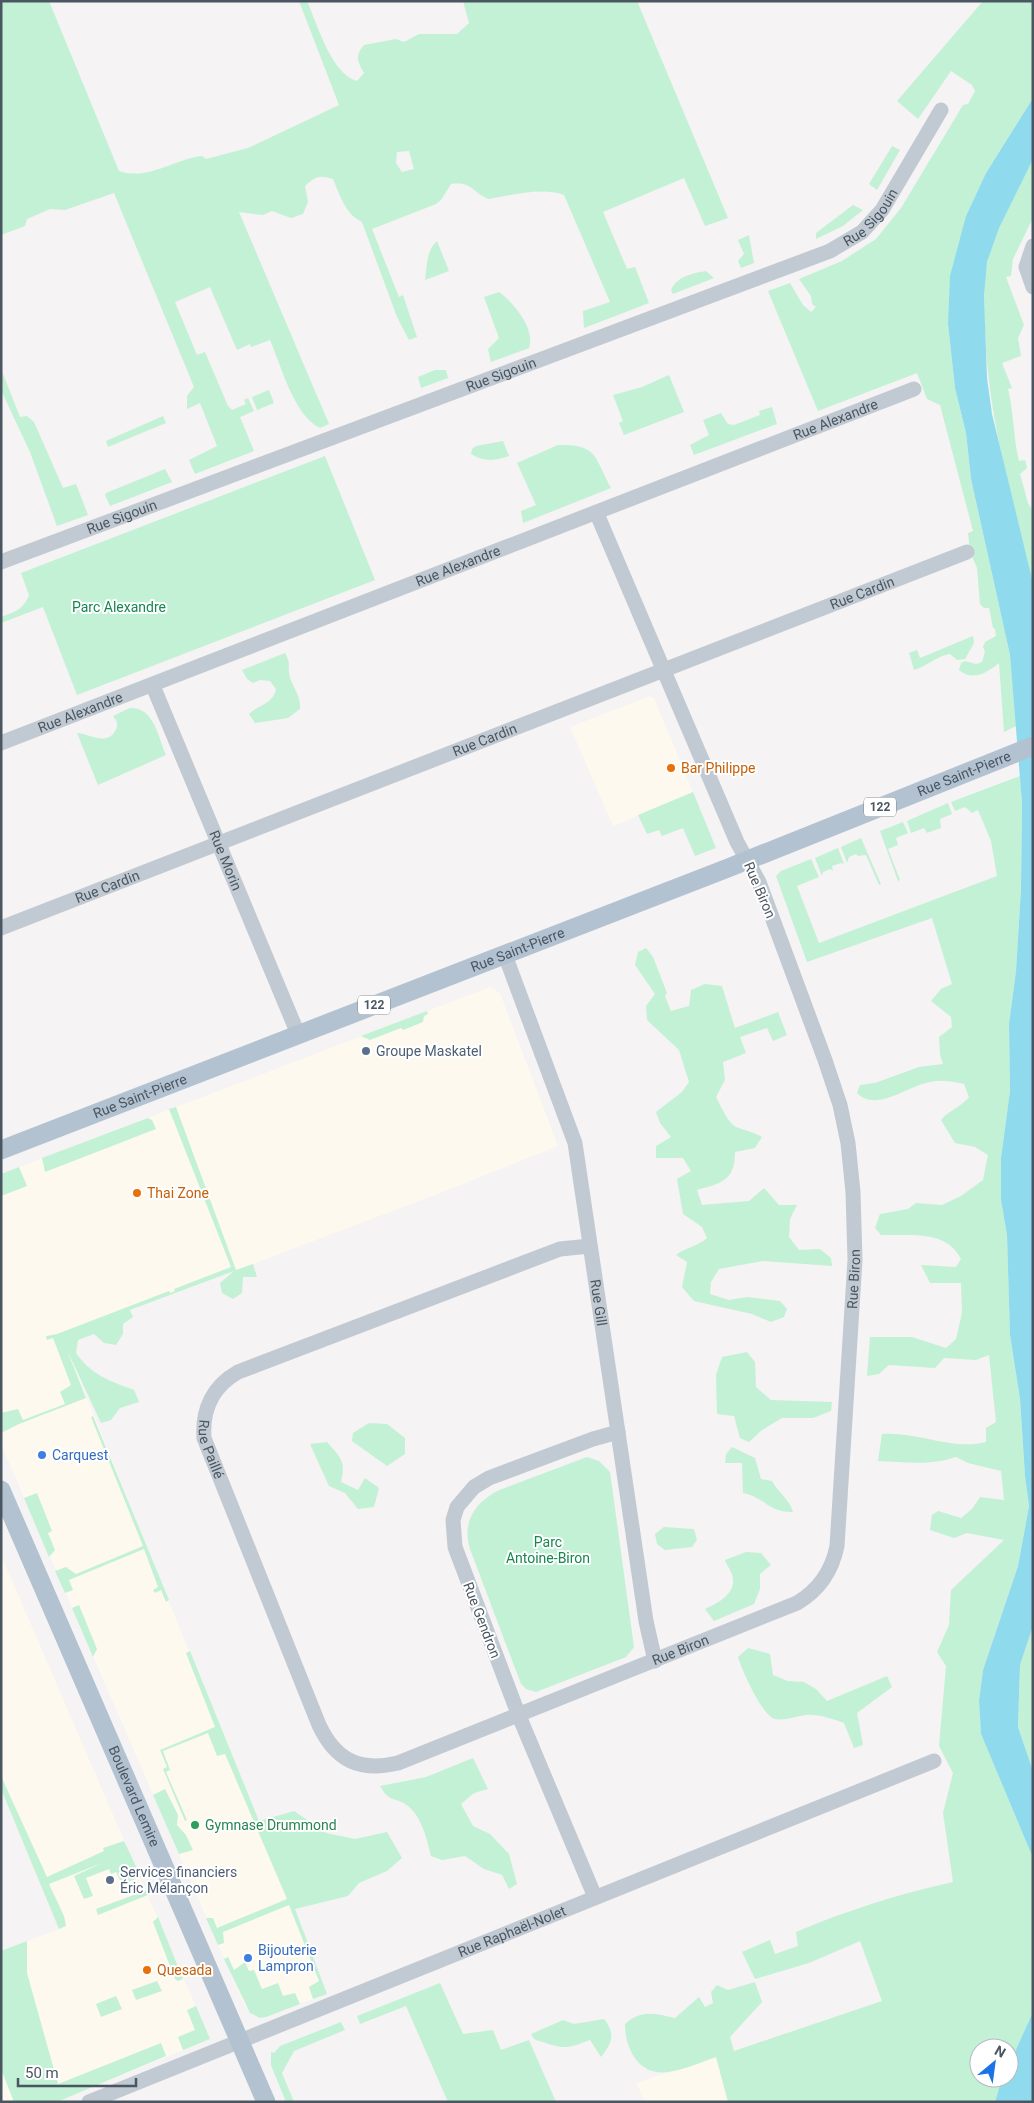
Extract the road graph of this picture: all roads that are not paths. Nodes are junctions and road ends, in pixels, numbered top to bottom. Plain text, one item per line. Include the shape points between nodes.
1 (941, 110) dead end
2 (1033, 246) edge
3 (1033, 287) edge
4 (914, 389) dead end
5 (597, 514) junction
6 (967, 552) dead end
7 (1, 562) edge
8 (664, 672) junction
9 (153, 686) junction
10 (1, 743) edge
11 (1033, 746) edge
12 (219, 845) junction
13 (748, 860) junction
14 (1, 928) edge
15 (505, 955) junction
16 (298, 1034) junction
17 (1, 1150) edge
18 (590, 1246) junction
19 (618, 1432) junction
20 (1, 1490) edge
21 (655, 1661) junction
22 (519, 1716) junction
23 (934, 1761) dead end
24 (353, 1762) joint
25 (594, 1897) junction
26 (241, 2040) junction
27 (89, 2102) edge
28 (266, 2102) edge

1 - 7 street, Rue Sigouin via 882,210 862,232 830,251
2 - 3 street via 1026,267
4 - 5 street, Rue Alexandre
5 - 8 street, Rue Biron
5 - 9 street, Rue Alexandre
6 - 8 street, Rue Cardin
8 - 12 street, Rue Cardin
8 - 13 street, Rue Biron
9 - 10 street, Rue Alexandre
9 - 12 street, Rue Morin
11 - 13 main road, Rue Saint-Pierre / 122
12 - 14 street, Rue Cardin
12 - 16 street, Rue Morin
13 - 15 main road, Rue Saint-Pierre / 122
13 - 21 street, Rue Biron via 826,1060 848,1143 855,1260 837,1546 835,1559 824,1580 807,1597
15 - 16 main road, Rue Saint-Pierre / 122
15 - 18 street, Rue Gill via 572,1132
16 - 17 main road, Rue Saint-Pierre / 122
18 - 19 street, Rue Gill
18 - 24 street, Rue Paillé via 560,1249 238,1372 219,1387 208,1405 204,1416 204,1438 319,1725 336,1750
19 - 21 street, Rue Gill via 646,1621
19 - 22 street, Rue Gendron via 593,1438 489,1478 474,1487 457,1507 452,1526 455,1547
20 - 26 main road, Boulevard Lemire
21 - 22 street, Rue Biron
22 - 24 street, Rue Biron via 398,1763 373,1767
22 - 25 street, Rue Gendron
23 - 25 street, Rue Raphaël-Nolet
25 - 26 street, Rue Raphaël-Nolet
26 - 27 street, Rue Raphaël-Nolet
26 - 28 main road, Boulevard Lemire

